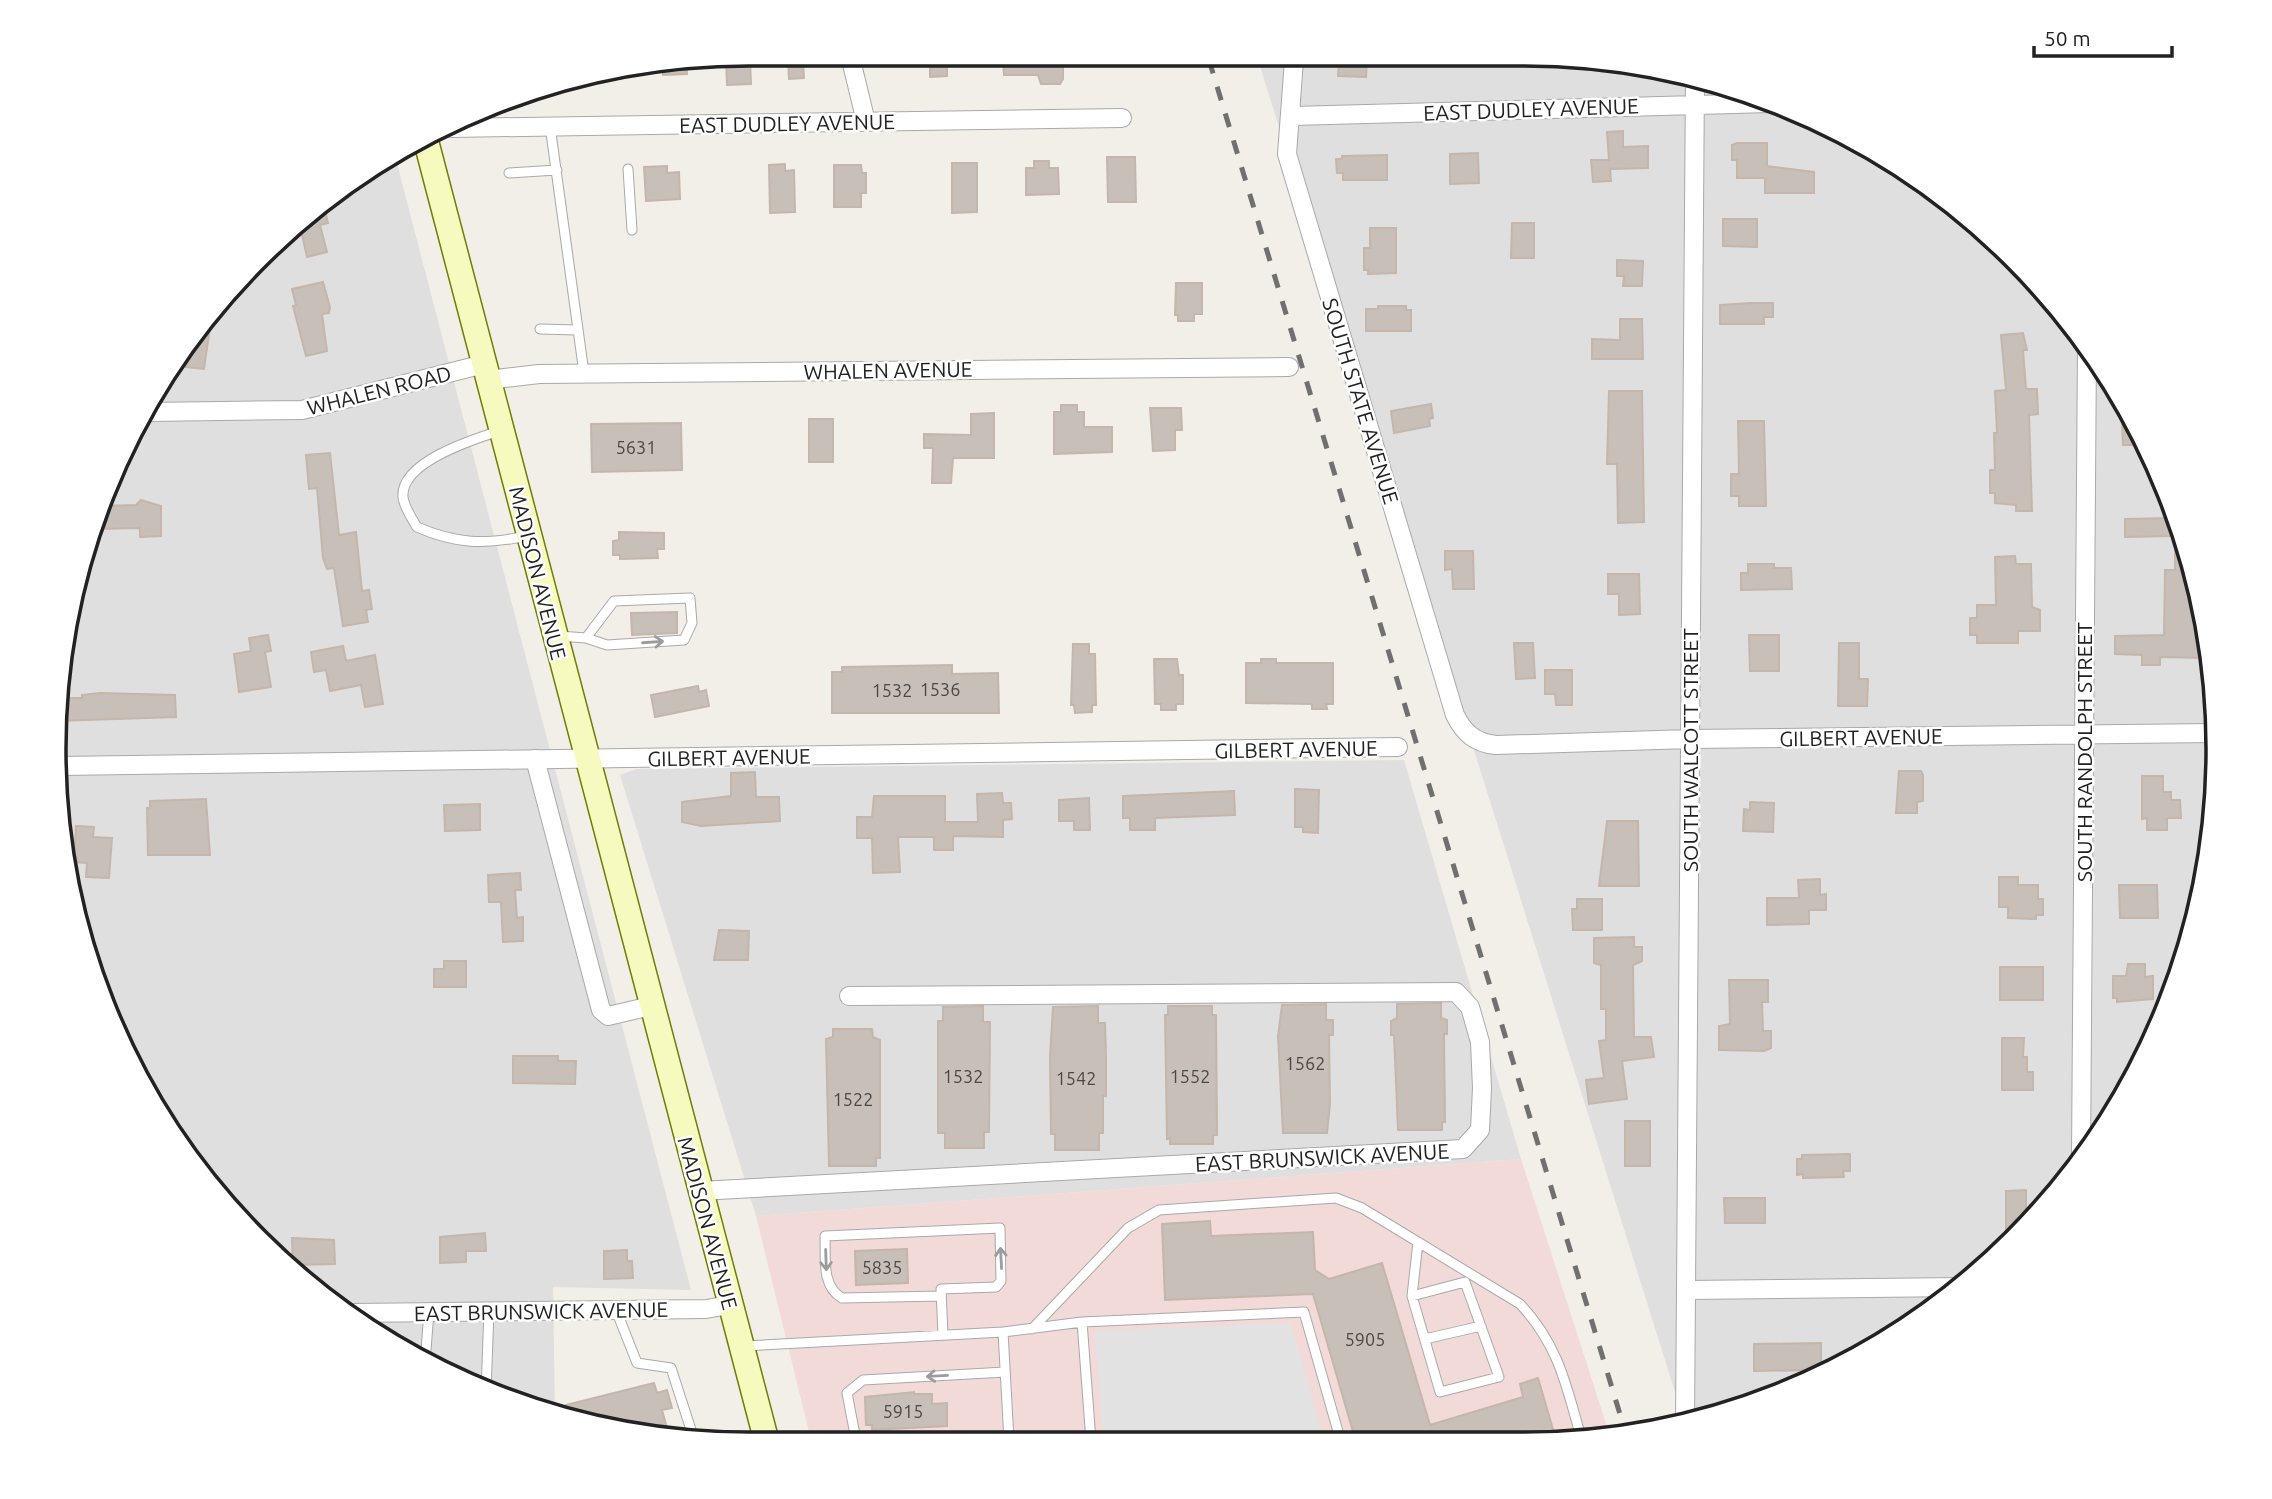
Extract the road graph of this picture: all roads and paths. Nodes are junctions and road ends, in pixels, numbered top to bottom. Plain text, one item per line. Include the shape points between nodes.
1 (852, 66) edge
2 (1294, 66) edge
3 (1695, 89) edge
4 (1743, 103) edge
5 (1695, 104) junction
6 (1292, 116) junction
7 (1122, 118) dead end
8 (866, 122) junction
9 (551, 126) junction
10 (467, 128) edge
11 (428, 147) edge
12 (628, 169) dead end
13 (557, 170) junction
14 (509, 173) dead end
15 (632, 230) dead end
16 (540, 329) dead end
17 (577, 330) junction
18 (2087, 366) edge
19 (1289, 367) dead end
20 (486, 372) junction
21 (584, 373) junction
22 (156, 412) edge
23 (501, 431) junction
24 (528, 536) junction
25 (554, 636) junction
26 (586, 638) junction
27 (2205, 733) edge
28 (2084, 734) junction
29 (1468, 735) joint
30 (1690, 739) junction
31 (1398, 747) dead end
32 (586, 758) junction
33 (535, 759) junction
34 (67, 766) edge
35 (849, 996) dead end
36 (651, 1006) junction
37 (2081, 1141) edge
38 (700, 1191) junction
39 (1418, 1242) junction
40 (1463, 1270) junction
41 (1465, 1282) junction
42 (1943, 1287) edge
43 (1687, 1290) junction
44 (941, 1296) junction
45 (1412, 1296) junction
46 (729, 1305) junction
47 (615, 1310) junction
48 (489, 1311) junction
49 (429, 1312) junction
50 (364, 1313) edge
51 (1082, 1322) junction
52 (1481, 1326) junction
53 (1032, 1329) junction
54 (1003, 1332) junction
55 (943, 1335) junction
56 (1425, 1339) junction
57 (741, 1346) junction
58 (426, 1351) edge
59 (1005, 1372) junction
60 (486, 1380) edge
61 (1685, 1412) edge
62 (691, 1430) edge
63 (1579, 1430) edge
64 (764, 1432) edge
65 (854, 1432) edge
66 (1009, 1432) edge
67 (1090, 1432) edge
68 (1338, 1432) edge

1 - 8 street
2 - 6 street, SOUTH STATE AVENUE
3 - 5 street, SOUTH WALCOTT STREET
4 - 5 street, EAST DUDLEY AVENUE
5 - 6 street, EAST DUDLEY AVENUE
5 - 30 street, SOUTH WALCOTT STREET
6 - 29 street, SOUTH STATE AVENUE via 1287,154 1455,715
7 - 8 street, EAST DUDLEY AVENUE
8 - 9 street, EAST DUDLEY AVENUE
9 - 10 street, EAST DUDLEY AVENUE
9 - 13 lane
11 - 20 main road, MADISON AVENUE
12 - 15 lane
13 - 14 lane
13 - 17 lane
16 - 17 lane
17 - 21 lane
18 - 28 street, SOUTH RANDOLPH STREET
19 - 21 street, WHALEN AVENUE
20 - 21 street, WHALEN AVENUE
20 - 22 street, WHALEN ROAD via 302,410
20 - 23 main road, MADISON AVENUE
23 - 24 main road, MADISON AVENUE
23 - 24 lane via 454,446 424,465 407,481 403,496 417,527 442,538 490,544
24 - 25 main road, MADISON AVENUE
25 - 26 lane
25 - 32 main road, MADISON AVENUE
26 -> 26 lane via 607,645 684,640 692,623 690,597 614,601
27 - 28 street, GILBERT AVENUE
28 - 30 street, GILBERT AVENUE
28 - 37 street, SOUTH RANDOLPH STREET
29 - 30 street, GILBERT AVENUE via 1496,745
30 - 43 street, SOUTH WALCOTT STREET
31 - 32 street, GILBERT AVENUE
32 - 33 street, GILBERT AVENUE
32 - 36 main road, MADISON AVENUE
33 - 34 street, GILBERT AVENUE
33 - 36 street via 601,1010 608,1016
35 - 38 street, EAST BRUNSWICK AVENUE via 1456,992 1469,1007 1479,1042 1479,1130 1463,1149
36 - 38 main road, MADISON AVENUE
38 - 46 main road, MADISON AVENUE
39 - 40 lane
39 - 45 lane
39 - 53 lane via 1336,1198 1159,1210 1128,1228
40 - 41 lane
40 - 63 lane via 1520,1304 1541,1326 1560,1362
41 - 45 lane
41 - 52 lane
42 - 43 street
43 - 61 street, SOUTH WALCOTT STREET
44 -> 44 lane via 941,1289 996,1287 1002,1270 1000,1228 825,1236 827,1281 831,1292 842,1298
44 - 55 lane
45 - 56 lane
46 - 47 street, EAST BRUNSWICK AVENUE
46 - 57 main road, MADISON AVENUE
47 - 48 street, EAST BRUNSWICK AVENUE
47 - 62 lane via 637,1363 671,1368
48 - 49 street, EAST BRUNSWICK AVENUE
48 - 60 lane
49 - 50 street, EAST BRUNSWICK AVENUE
49 - 58 lane
51 - 53 lane
51 - 67 lane
51 - 68 lane via 1304,1312
52 - 56 lane
52 - 56 lane via 1499,1377 1440,1392
53 - 54 lane
54 - 55 lane
54 - 59 lane
55 - 57 lane
57 - 64 main road, MADISON AVENUE
59 -> 65 lane via 863,1380 847,1392
59 - 66 lane

